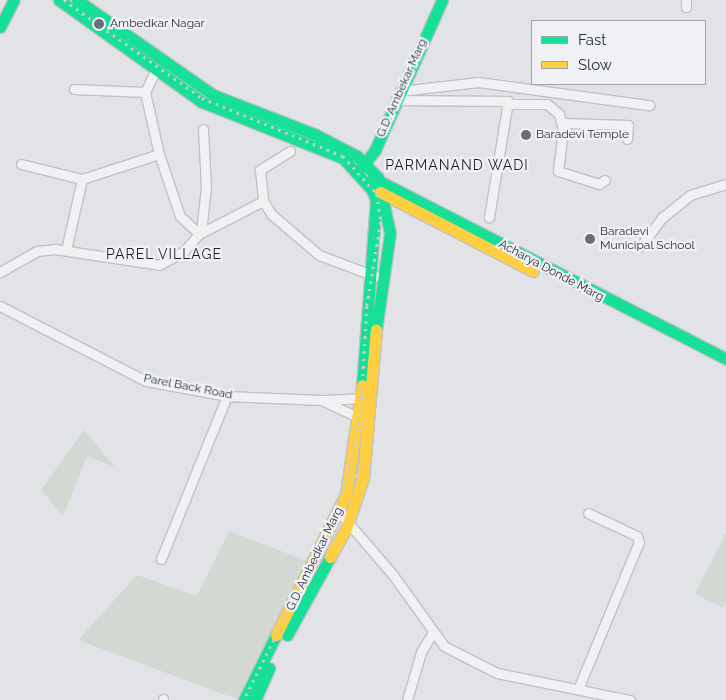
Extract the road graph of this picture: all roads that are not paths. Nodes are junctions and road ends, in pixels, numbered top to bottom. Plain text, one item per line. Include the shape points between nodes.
1 (14, 0) edge
2 (59, 0) edge
3 (77, 0) edge
4 (442, 0) edge
5 (88, 15) junction
6 (0, 27) edge
7 (139, 52) junction
8 (156, 71) junction
9 (74, 89) dead end
10 (145, 92) junction
11 (397, 96) junction
12 (510, 104) junction
13 (649, 105) dead end
14 (563, 123) junction
15 (290, 124) junction
16 (203, 129) dead end
17 (285, 135) junction
18 (627, 139) dead end
19 (290, 151) dead end
20 (159, 154) junction
21 (21, 164) dead end
22 (366, 164) junction
23 (359, 174) junction
24 (378, 178) junction
25 (82, 179) junction
26 (605, 180) dead end
27 (726, 184) edge
28 (378, 192) junction
29 (263, 201) junction
30 (489, 217) dead end
31 (200, 233) junction
32 (640, 247) dead end
33 (66, 250) junction
34 (0, 272) edge
35 (376, 276) junction
36 (0, 306) edge
37 (726, 359) edge
38 (726, 366) edge
39 (227, 396) junction
40 (366, 398) junction
41 (321, 400) junction
42 (360, 418) junction
43 (339, 512) junction
44 (588, 513) dead end
45 (347, 526) junction
46 (161, 559) dead end
47 (433, 632) junction
48 (578, 690) junction
49 (254, 693) edge
50 (244, 700) edge
51 (407, 700) edge
52 (630, 700) edge

1 - 6 street
2 - 5 street, Acharya Donde Marg
3 - 5 street, Acharya Donde Marg
4 - 11 street, G.D. Ambekar Marg
5 - 7 street, Acharya Donde Marg
7 - 8 street, Acharya Donde Marg
7 - 15 street, Acharya Donde Marg via 213,95
8 - 10 street
8 - 17 street, Acharya Donde Marg via 202,102
9 - 10 street
10 - 20 street
11 - 12 street via 504,100
11 - 13 street via 478,82
11 - 22 street, G.D. Ambekar Marg
12 - 14 street via 546,104
12 - 30 street
14 - 18 street via 628,125
14 - 26 street via 558,172 599,184
15 - 17 street
15 - 22 street, Acharya Donde Marg via 347,150
16 - 31 street via 206,187
17 - 23 street, Acharya Donde Marg via 343,158
19 - 29 street via 260,170
20 - 25 street
20 - 31 street via 180,216
21 - 25 street
22 - 23 street
22 - 24 street, Acharya Donde Marg
23 - 24 street
23 - 28 street, Acharya Donde Marg
24 - 28 street, Acharya Donde Marg
24 - 37 street, Acharya Donde Marg
25 - 33 street
27 - 32 street via 690,195 663,217
28 - 35 street, Acharya Donde Marg
28 - 38 street, Acharya Donde Marg
29 - 31 street
29 - 35 street via 300,243 338,266
31 - 33 street via 184,251 159,265
33 - 34 street via 37,251
35 - 40 street
36 - 39 street, Parel Back Road via 146,381
39 - 41 street, Parel Back Road
39 - 46 street
40 - 41 street
40 - 42 street, G.D. Ambedkar Marg
40 - 45 street via 363,478
41 - 42 street, Parel Back Road
42 - 43 street, G.D. Ambedkar Marg
43 - 45 street
43 - 49 street, G.D. Ambedkar Marg
44 - 48 street via 637,536 639,547
45 - 47 street via 393,575
45 - 49 street
47 - 48 street via 444,646 498,673
47 - 51 street via 421,652
48 - 52 street
49 - 50 street, G.D. Ambedkar Marg

